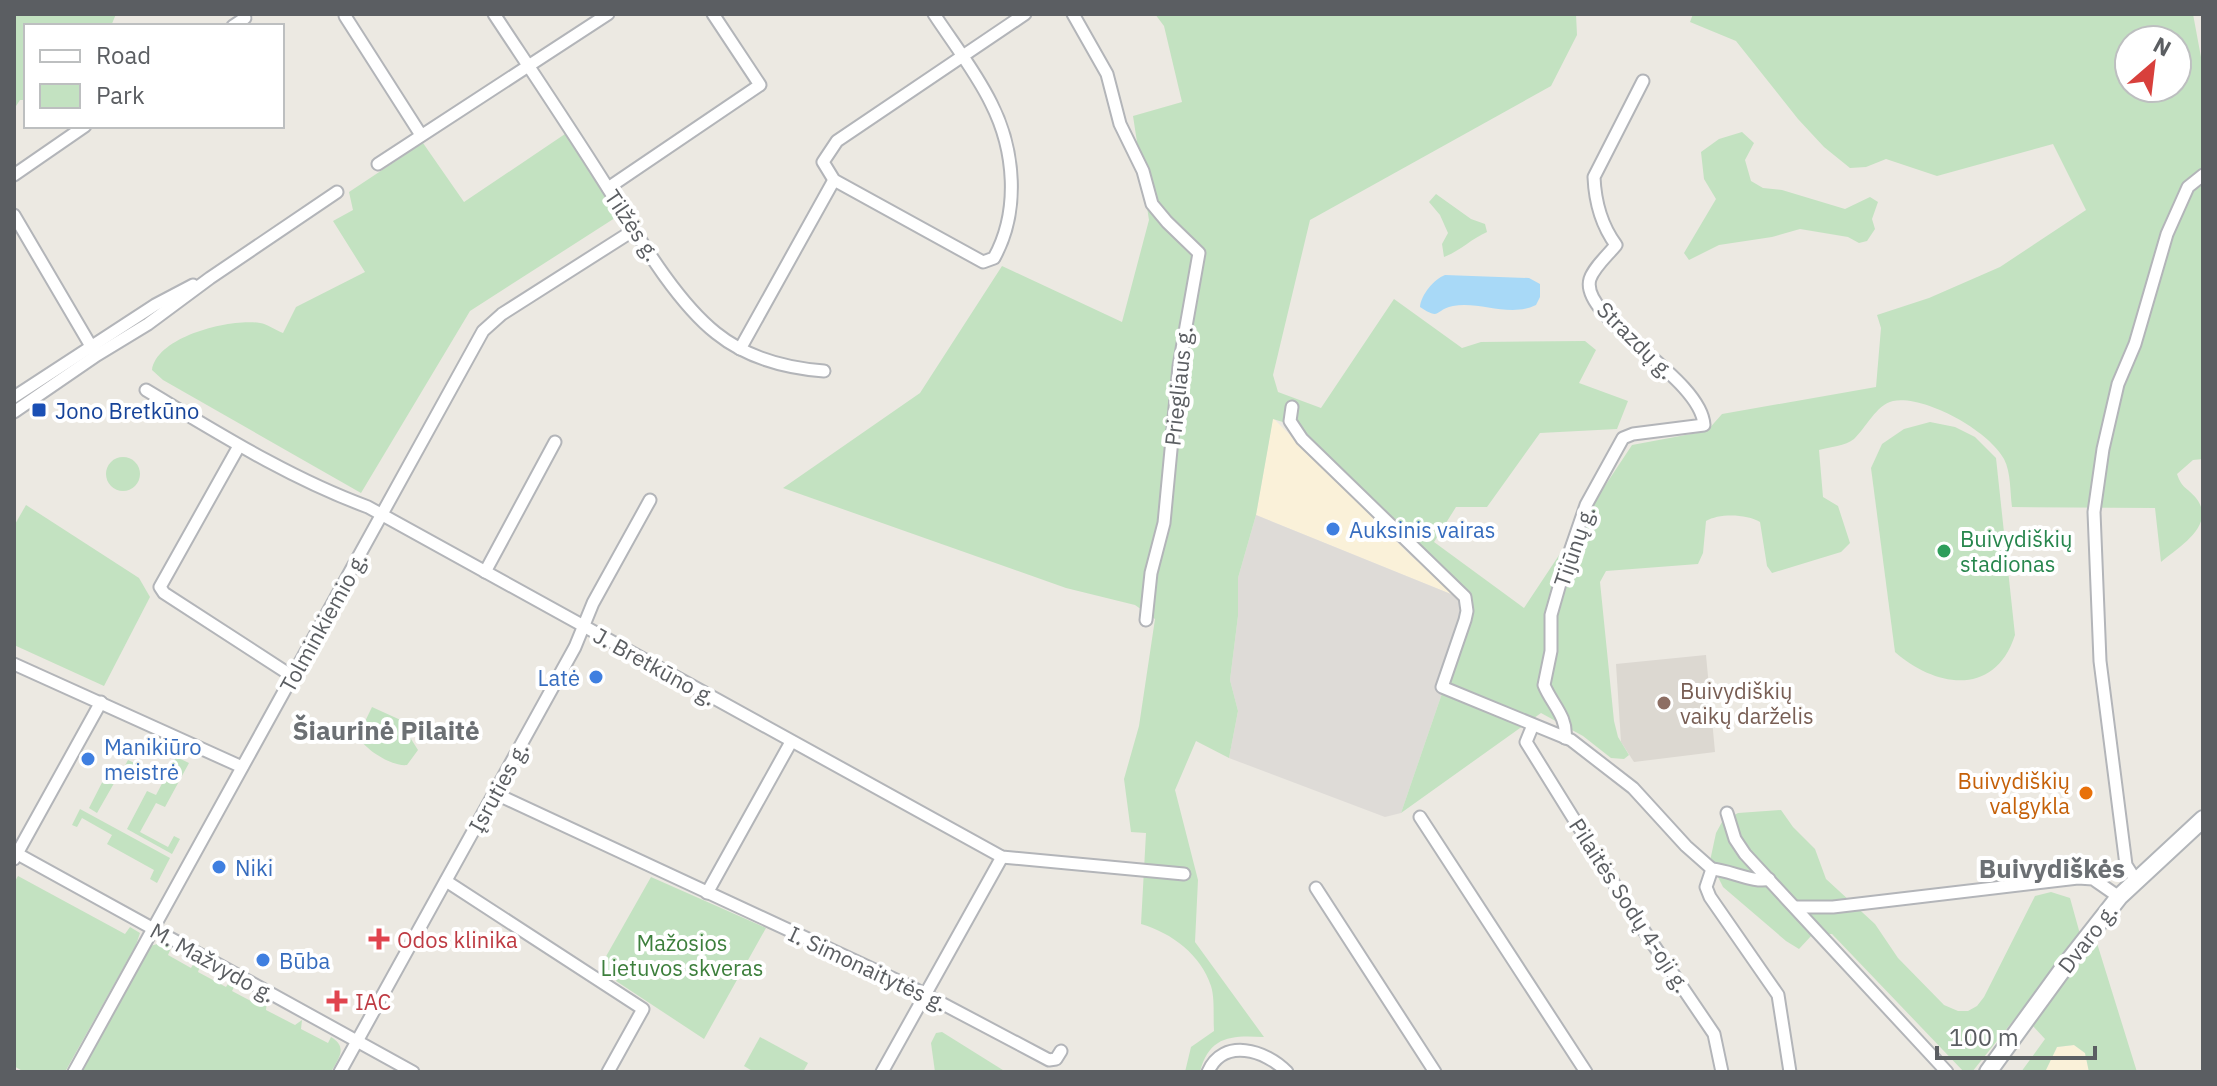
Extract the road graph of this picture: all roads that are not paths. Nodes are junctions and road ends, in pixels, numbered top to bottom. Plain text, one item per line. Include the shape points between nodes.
1 (494, 14) edge
2 (608, 14) edge
3 (713, 14) edge
4 (934, 14) edge
5 (1025, 14) edge
6 (1073, 14) edge
7 (345, 16) dead end
8 (245, 18) dead end
9 (236, 24) edge
10 (962, 58) junction
11 (528, 66) junction
12 (1643, 81) dead end
13 (82, 128) edge
14 (421, 135) junction
15 (378, 164) dead end
16 (14, 175) edge
17 (2203, 175) edge
18 (834, 180) junction
19 (608, 188) junction
20 (337, 192) dead end
21 (14, 215) edge
22 (634, 230) junction
23 (740, 349) junction
24 (94, 351) junction
25 (824, 371) dead end
26 (146, 390) dead end
27 (14, 397) edge
28 (1292, 407) dead end
29 (14, 412) edge
30 (1704, 425) joint
31 (555, 442) dead end
32 (239, 446) junction
33 (650, 500) dead end
34 (382, 515) junction
35 (485, 572) junction
36 (1146, 620) dead end
37 (584, 626) junction
38 (14, 664) edge
39 (292, 676) junction
40 (101, 702) junction
41 (1533, 725) junction
42 (1565, 738) junction
43 (791, 742) junction
44 (242, 767) junction
45 (494, 793) junction
46 (1727, 813) dead end
47 (1420, 817) dead end
48 (2203, 819) edge
49 (15, 855) edge
50 (1002, 857) junction
51 (1712, 869) junction
52 (1184, 874) dead end
53 (1769, 879) junction
54 (2135, 879) junction
55 (446, 881) junction
56 (1316, 888) dead end
57 (707, 893) junction
58 (2119, 897) junction
59 (1795, 907) junction
60 (153, 929) junction
61 (926, 994) junction
62 (357, 1041) junction
63 (1061, 1051) dead end
64 (74, 1072) edge
65 (340, 1072) edge
66 (413, 1072) edge
67 (608, 1072) edge
68 (882, 1072) edge
69 (1208, 1072) edge
70 (1287, 1072) edge
71 (1435, 1072) edge
72 (1586, 1072) edge
73 (1722, 1072) edge
74 (1790, 1072) edge
75 (1947, 1072) edge
76 (1988, 1072) edge

1 - 11 street, Tilžės g.
2 - 11 street
3 - 19 street via 760,85
4 - 10 street
5 - 10 street
6 - 36 street, Priegliaus g. via 1107,74 1120,124 1152,204 1199,253
7 - 14 street
8 - 9 street
10 - 18 street via 837,141 823,162
10 - 18 street via 991,101 1005,135 1012,203 1003,241 990,261 983,262
11 - 14 street
11 - 19 street, Tilžės g.
12 - 30 street, Strazdų g. via 1594,177 1606,231 1616,245 1589,284 1612,323 1692,397
13 - 16 street
14 - 15 street
17 - 54 street via 2188,187 2167,234 2118,384 2094,512 2100,661 2126,865
18 - 23 street
19 - 22 street, Tilžės g.
20 - 24 street via 210,278 155,305
21 - 24 street
22 - 23 street, Tilžės g. via 704,321
22 - 34 street, Tolminkiemio g. via 487,327
23 - 25 street, Tilžės g. via 782,366
24 - 27 street
24 - 29 street
26 - 32 street, J. Bretkūno g.
28 - 41 street via 1290,421 1302,439 1465,597 1465,620 1442,687
30 - 42 street, Tijūnų g. via 1623,438 1586,505 1551,615 1544,685 1562,717
31 - 35 street
32 - 34 street, J. Bretkūno g.
32 - 39 street via 161,583 164,593
33 - 37 street, Įsruties g.
34 - 35 street, J. Bretkūno g.
34 - 39 street, Tolminkiemio g.
35 - 37 street, J. Bretkūno g.
37 - 43 street, J. Bretkūno g.
37 - 45 street, Įsruties g.
38 - 40 street
39 - 44 street, Tolminkiemio g.
40 - 44 street
40 - 49 street
41 - 42 street
41 - 73 street, Pilaitės Sodų 4-oji g. via 1526,742 1714,1034
42 - 51 street via 1633,788
43 - 50 street, J. Bretkūno g.
43 - 57 street
44 - 60 street, Tolminkiemio g.
45 - 55 street, Įsruties g.
45 - 57 street, I. Simonaitytės g.
46 - 53 street via 1735,839
47 - 72 street
48 - 54 main road, Dvaro g.
49 - 60 street, M. Mažvydo g.
50 - 52 street, J. Bretkūno g.
50 - 61 street
51 - 53 street
51 - 74 street via 1706,887 1710,897 1778,995
53 - 59 street
54 - 58 main road, Dvaro g.
55 - 62 street, Įsruties g.
55 - 67 street via 643,1009
56 - 71 street
57 - 61 street, I. Simonaitytės g.
58 - 59 street via 2093,879 2078,878
58 - 76 main road, Dvaro g.
59 - 75 street
60 - 62 street, M. Mažvydo g.
60 - 64 street, Tolminkiemio g.
61 - 63 street, I. Simonaitytės g. via 1049,1060
61 - 68 street
62 - 65 street, Įsruties g.
62 - 66 street, M. Mažvydo g.
69 - 70 street via 1227,1052 1248,1050

